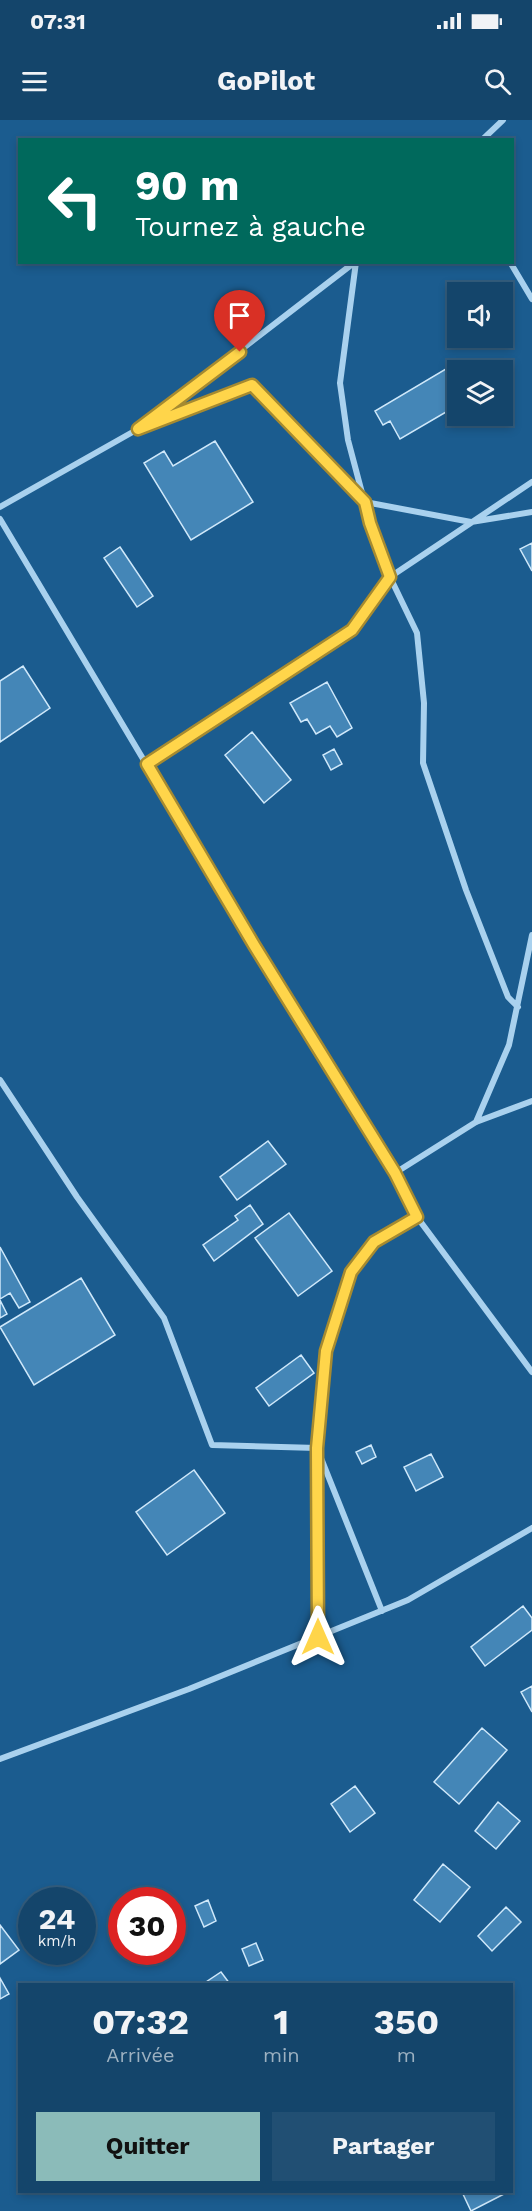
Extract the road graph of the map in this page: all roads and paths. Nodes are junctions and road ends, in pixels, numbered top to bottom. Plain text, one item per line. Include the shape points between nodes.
1 (503, 120) edge
2 (484, 138) edge
3 (353, 264) edge
4 (356, 264) edge
5 (511, 264) edge
6 (532, 299) edge
7 (138, 429) junction
8 (532, 482) edge
9 (365, 502) junction
10 (0, 507) edge
11 (532, 512) edge
12 (0, 519) edge
13 (471, 522) junction
14 (390, 577) junction
15 (147, 764) junction
16 (532, 935) edge
17 (518, 1007) junction
18 (0, 1080) edge
19 (532, 1101) edge
20 (476, 1122) junction
21 (395, 1173) junction
22 (417, 1217) junction
23 (532, 1372) edge
24 (317, 1448) junction
25 (532, 1528) edge
26 (382, 1611) junction
27 (318, 1637) junction
28 (0, 1759) edge

1 - 2 street
3 - 7 street
4 - 9 street via 340,383 348,440
5 - 6 street
7 - 9 street via 252,385
7 - 10 street
8 - 13 street
9 - 13 street
9 - 14 street
11 - 13 street
12 - 15 street
13 - 14 street
14 - 15 street via 352,630
14 - 17 street via 417,633 424,702 423,763 466,890 508,997
15 - 21 street
16 - 17 street
17 - 20 street via 509,1045
18 - 24 street via 77,1197 165,1318 212,1445
19 - 20 street
20 - 21 street
21 - 22 street
22 - 23 street
22 - 24 street via 374,1242 351,1272 326,1351
24 - 26 street
24 - 27 street
25 - 26 street
26 - 27 street
27 - 28 street

